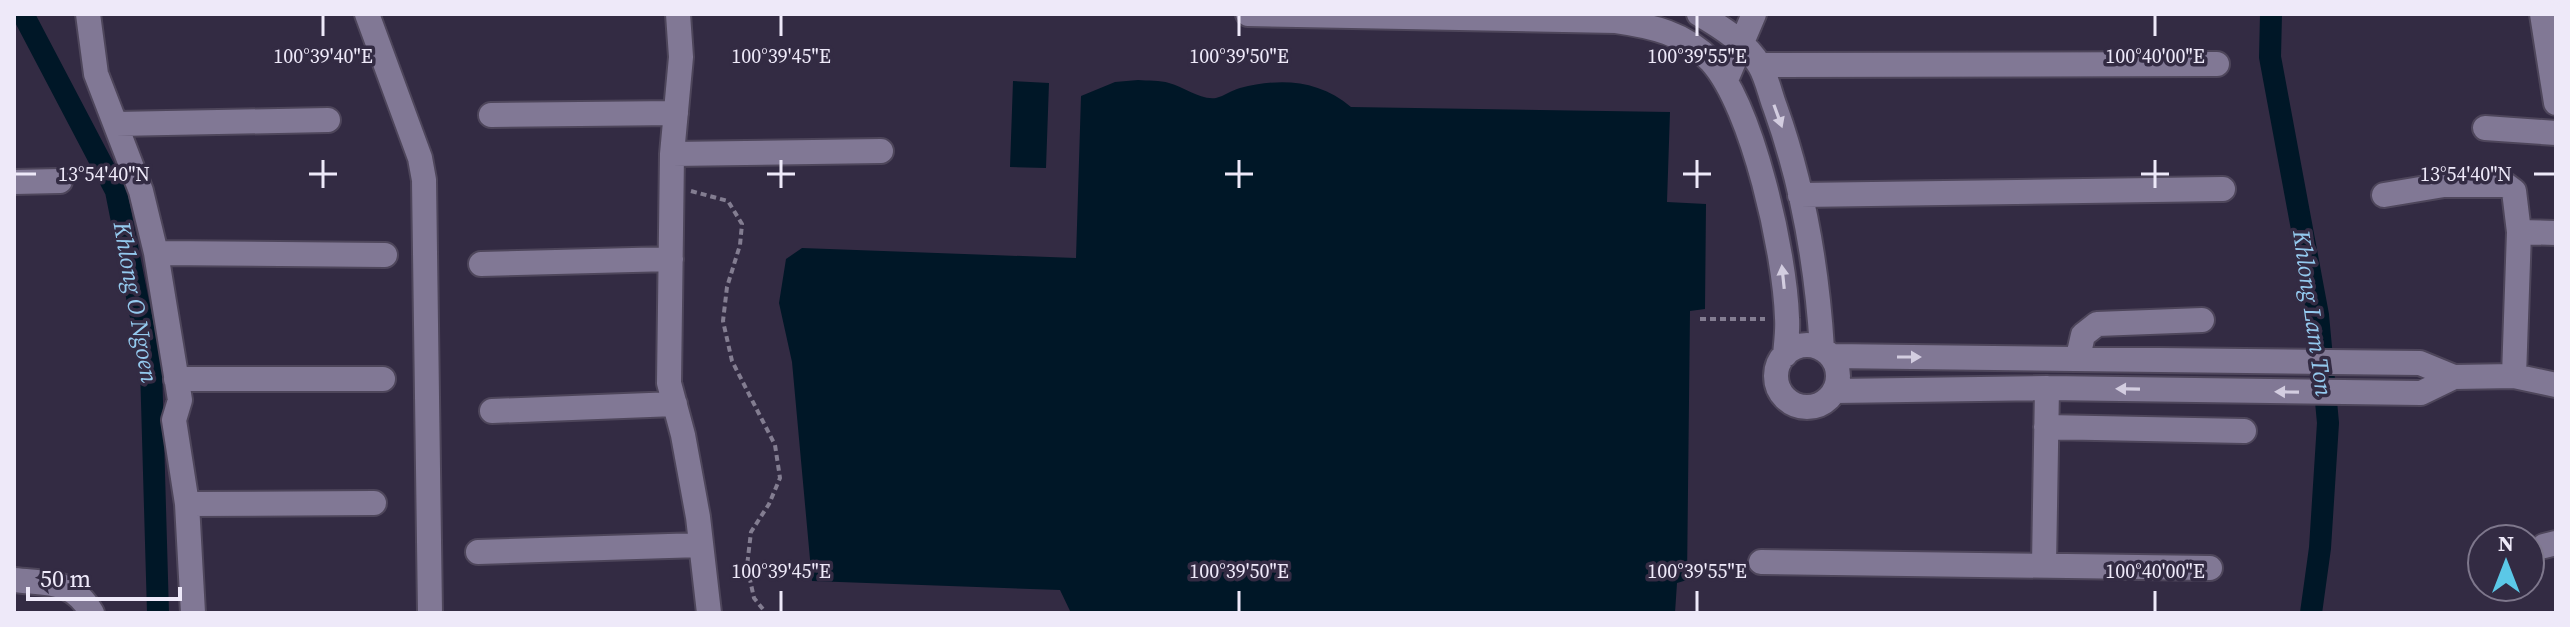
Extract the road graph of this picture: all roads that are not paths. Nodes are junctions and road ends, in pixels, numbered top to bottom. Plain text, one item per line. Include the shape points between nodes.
1 (88, 14) edge
2 (367, 14) edge
3 (678, 14) edge
4 (1248, 14) edge
5 (1699, 14) edge
6 (1754, 14) edge
7 (2542, 14) edge
8 (1399, 16) edge
9 (1742, 44) junction
10 (2217, 64) dead end
11 (1760, 65) junction
12 (1726, 80) junction
13 (2556, 103) edge
14 (676, 113) junction
15 (491, 115) dead end
16 (328, 120) dead end
17 (116, 124) junction
18 (2485, 128) dead end
19 (2556, 133) edge
20 (881, 151) dead end
21 (672, 154) junction
22 (60, 181) dead end
23 (14, 182) edge
24 (2223, 189) dead end
25 (1800, 195) junction
26 (2384, 195) dead end
27 (2519, 232) junction
28 (2556, 233) edge
29 (156, 253) junction
30 (385, 255) dead end
31 (671, 259) junction
32 (481, 264) dead end
33 (2202, 320) dead end
34 (1827, 352) junction
35 (1785, 355) junction
36 (2078, 357) junction
37 (2167, 359) junction
38 (2514, 376) junction
39 (2454, 377) junction
40 (176, 379) junction
41 (383, 379) dead end
42 (2556, 385) edge
43 (2047, 388) junction
44 (2168, 390) junction
45 (1835, 391) junction
46 (675, 404) junction
47 (492, 411) dead end
48 (2046, 427) junction
49 (2244, 431) dead end
50 (374, 503) dead end
51 (187, 504) junction
52 (701, 545) junction
53 (478, 552) dead end
54 (1761, 562) dead end
55 (2044, 565) junction
56 (2210, 568) dead end
57 (14, 580) edge
58 (92, 613) edge
59 (193, 613) edge
60 (430, 613) edge
61 (709, 613) edge

1 - 17 street via 96,74
2 - 60 street via 424,180
3 - 14 street
4 - 8 street
5 - 9 street
6 - 9 street
7 - 13 street
8 - 12 street via 1646,25 1697,48
9 - 11 street
9 - 12 street
10 - 11 street
11 -> 25 street
35 -> 12 street via 1788,319 1782,261 1744,120
14 - 15 street
14 - 21 street
16 - 17 street
17 - 29 street via 141,191
18 - 19 street
20 - 21 street
21 - 31 street
22 - 23 street
24 - 25 street
25 - 34 street
26 - 27 street via 2444,185 2506,185 2516,195
27 - 28 street
27 - 38 street
29 - 30 street
29 - 40 street
31 - 32 street
31 - 46 street via 669,383
33 - 36 street via 2097,324 2083,335
34 - 35 street via 1809,345
34 -> 36 street
34 - 45 street via 1839,373
35 - 45 street via 1776,381 1793,404 1821,404
36 - 37 street
37 - 39 street via 2420,363
37 - 44 street
38 - 39 street
38 - 42 street
39 -> 44 street via 2421,393
40 - 41 street
40 - 51 street via 180,400 174,420
44 -> 43 street
43 - 45 street
43 - 48 street
46 - 47 street
46 - 52 street
48 - 49 street
48 - 55 street
50 - 51 street
51 - 59 street
52 - 53 street
52 - 61 street
54 - 55 street
55 - 56 street
57 - 58 street via 65,586 82,597

